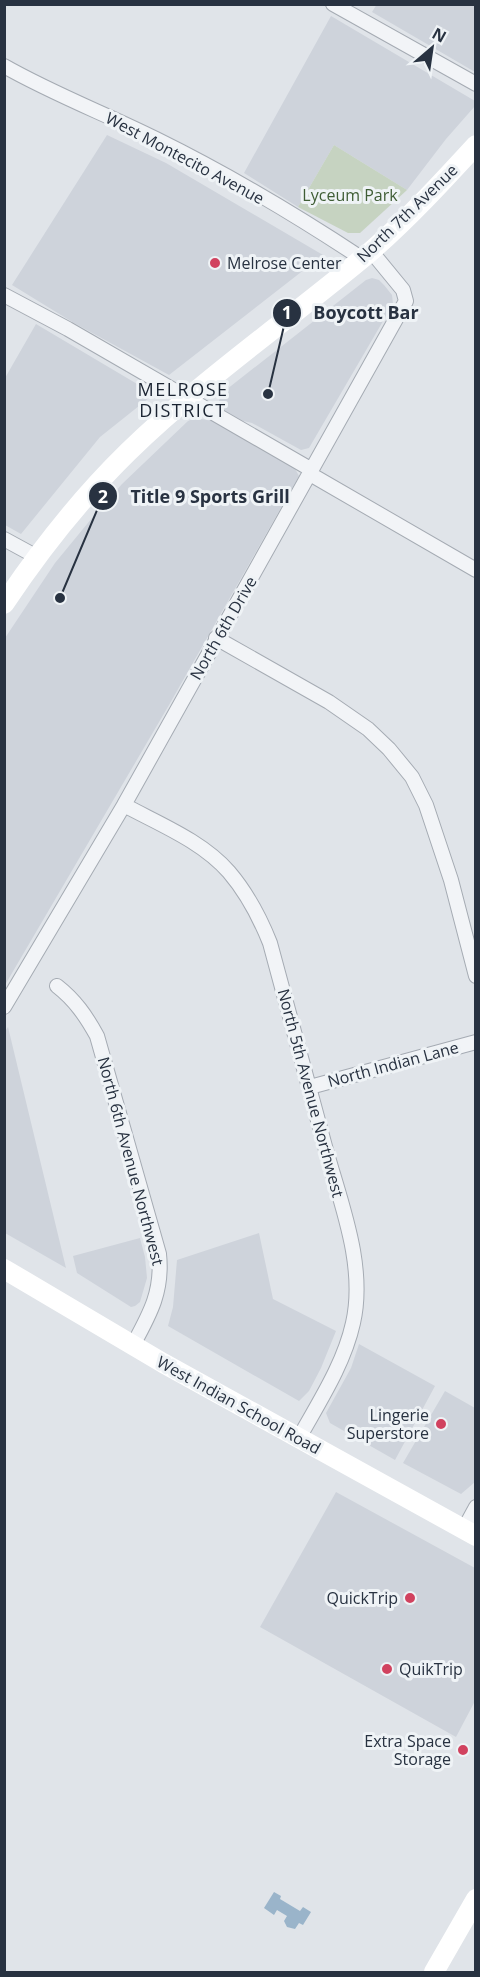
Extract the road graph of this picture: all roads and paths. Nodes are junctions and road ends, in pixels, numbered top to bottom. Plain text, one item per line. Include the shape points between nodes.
1 (333, 4) edge
2 (4, 66) edge
3 (476, 84) edge
4 (476, 145) edge
5 (366, 254) junction
6 (4, 295) edge
7 (188, 398) junction
8 (311, 472) junction
9 (4, 539) edge
10 (36, 557) junction
11 (476, 570) edge
12 (4, 604) edge
13 (216, 638) junction
14 (124, 805) junction
15 (476, 976) edge
16 (57, 986) dead end
17 (4, 1007) edge
18 (476, 1042) edge
19 (310, 1087) junction
20 (4, 1269) edge
21 (133, 1345) junction
22 (299, 1438) junction
23 (476, 1507) edge
24 (470, 1532) edge
25 (476, 1899) edge
26 (434, 1972) edge

1 - 3 street
2 - 5 street, West Montecito Avenue via 159,140
4 - 5 main road, North 7th Avenue
5 - 7 main road, North 7th Avenue
5 - 8 street, North 6th Drive via 403,290 406,301
6 - 7 street
7 - 8 street
7 - 10 main road, North 7th Avenue via 128,452
8 - 11 street
8 - 13 street, North 6th Drive
9 - 10 street
10 - 12 main road, North 7th Avenue
13 - 14 street, North 6th Drive
13 - 15 street via 329,702 368,729 412,777 426,805 451,880
14 - 17 street, North 6th Drive
14 - 19 street, North 5th Avenue Northwest via 205,851 228,871 243,892 270,943
16 - 21 street, North 6th Avenue Northwest via 85,1014 97,1036 159,1254 159,1290
18 - 19 street, North Indian Lane
19 - 22 street, North 5th Avenue Northwest via 348,1232 356,1280 348,1342
20 - 21 main road, West Indian School Road
21 - 22 main road, West Indian School Road
22 - 24 main road, West Indian School Road
23 - 24 street
25 - 26 main road

